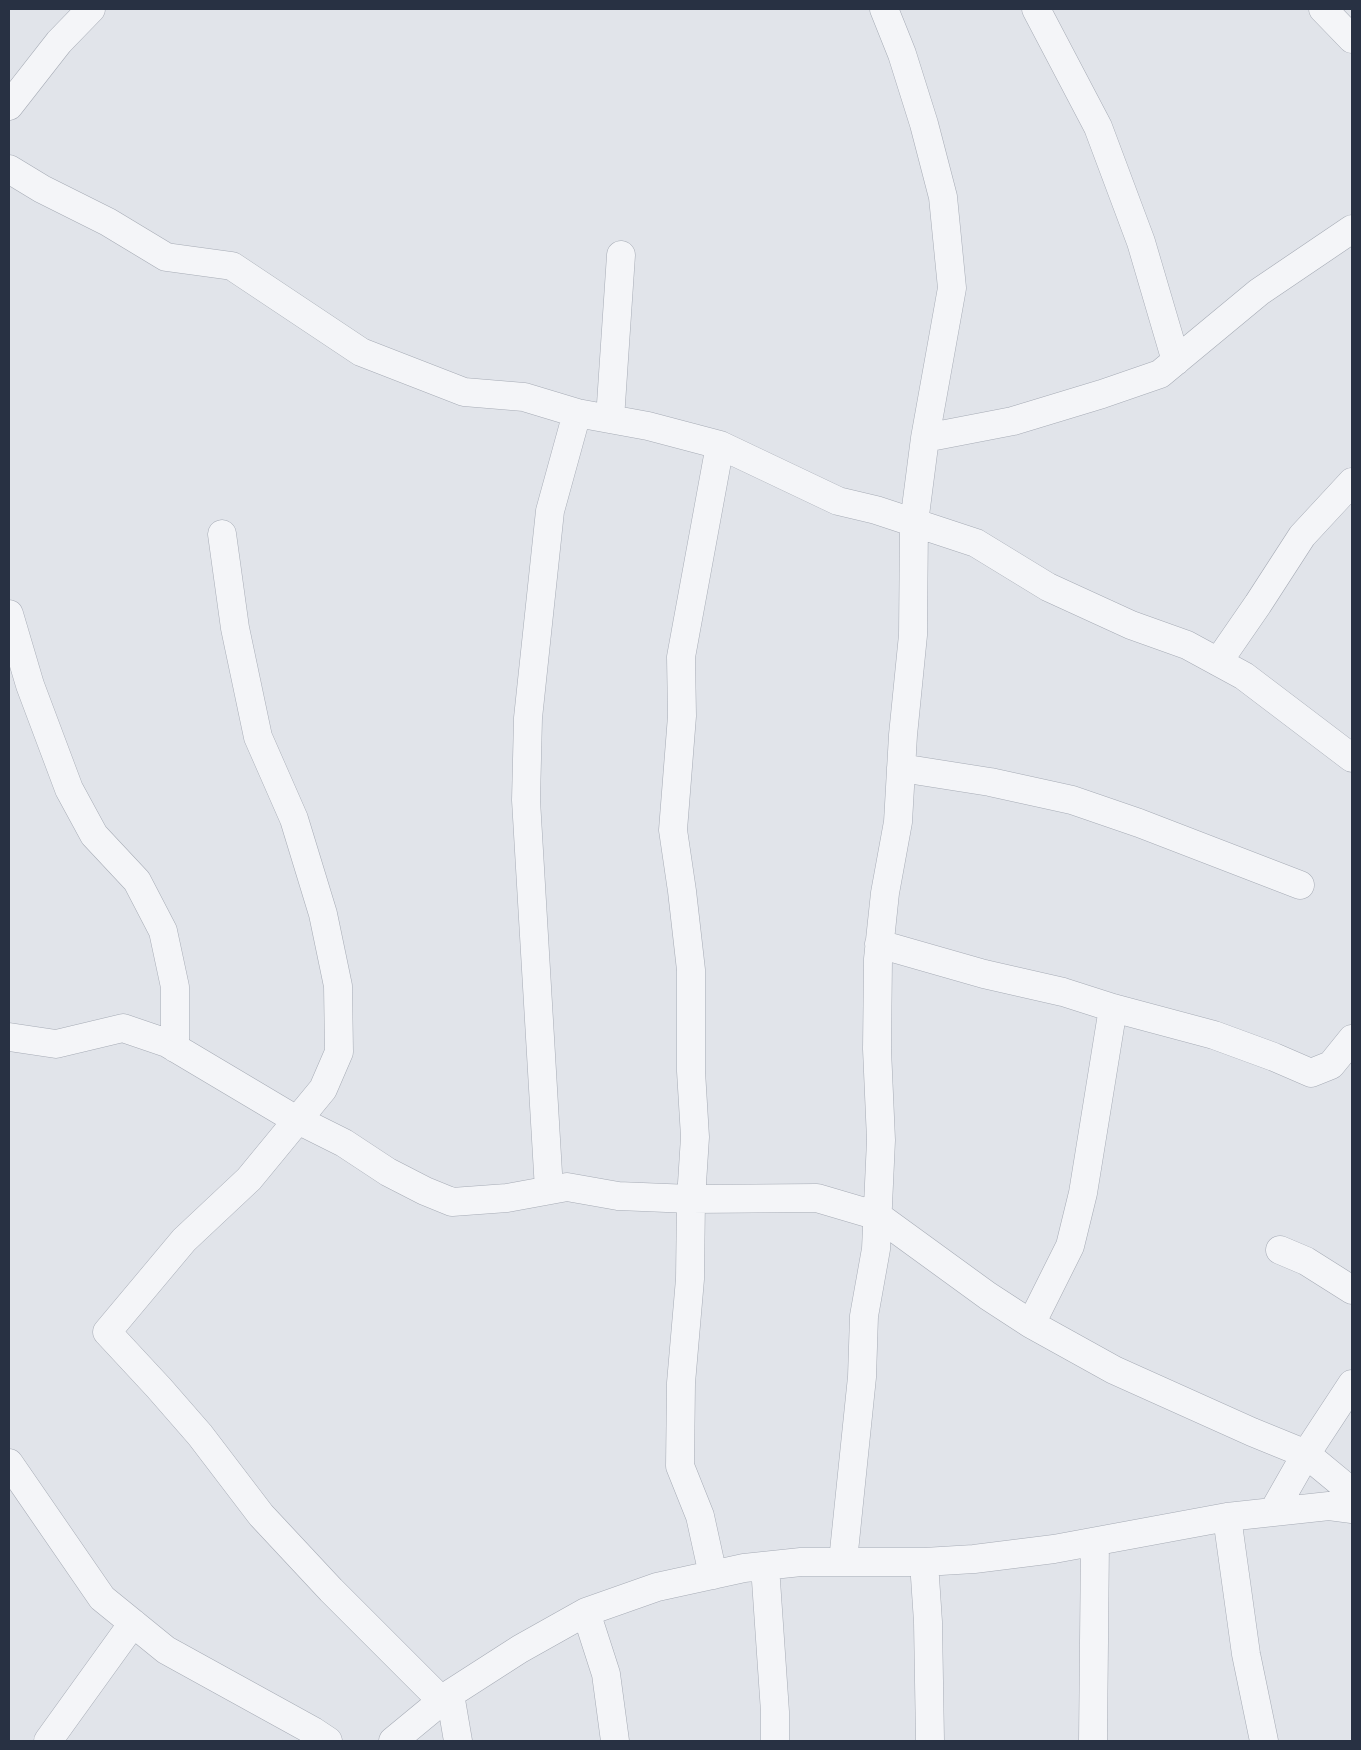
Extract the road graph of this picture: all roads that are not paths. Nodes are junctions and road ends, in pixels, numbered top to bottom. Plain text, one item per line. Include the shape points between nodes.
1 (91, 9) edge
2 (884, 9) edge
3 (1036, 9) edge
4 (1323, 9) edge
5 (1352, 39) edge
6 (9, 106) edge
7 (9, 169) edge
8 (1352, 229) edge
9 (621, 255) dead end
10 (1176, 360) junction
11 (576, 413) junction
12 (610, 419) junction
13 (925, 438) junction
14 (720, 445) junction
15 (1352, 482) edge
16 (914, 523) junction
17 (222, 534) dead end
18 (9, 614) edge
19 (1218, 662) junction
20 (1352, 758) edge
21 (901, 768) junction
22 (1300, 885) dead end
23 (879, 944) junction
24 (1113, 1008) junction
25 (9, 1037) edge
26 (1352, 1039) edge
27 (175, 1048) junction
28 (296, 1120) junction
29 (548, 1190) junction
30 (691, 1199) junction
31 (878, 1216) junction
32 (1280, 1250) dead end
33 (1352, 1290) edge
34 (1032, 1324) junction
35 (1352, 1384) edge
36 (1306, 1454) junction
37 (9, 1463) edge
38 (1352, 1492) edge
39 (1352, 1509) edge
40 (1273, 1512) junction
41 (1227, 1517) junction
42 (1095, 1542) junction
43 (843, 1562) junction
44 (924, 1562) junction
45 (765, 1566) junction
46 (713, 1575) junction
47 (586, 1612) junction
48 (133, 1623) junction
49 (446, 1697) junction
50 (48, 1741) edge
51 (328, 1741) edge
52 (393, 1741) edge
53 (458, 1741) edge
54 (615, 1741) edge
55 (775, 1741) edge
56 (930, 1741) edge
57 (1093, 1741) edge
58 (1264, 1741) edge

1 - 6 street via 59,42
2 - 13 street via 902,54 943,197 952,288
3 - 10 street via 1098,127 1141,242
4 - 5 street
7 - 11 street via 166,257 232,266 362,352 464,392 524,397
8 - 10 street via 1259,292
9 - 12 street
10 - 13 street via 1160,374 1102,394 1013,421
11 - 12 street
11 - 29 street via 550,511 528,718 527,809
12 - 14 street
13 - 16 street
14 - 16 street via 838,501
14 - 30 street via 681,658 682,716 673,830 690,970 694,1137
15 - 19 street via 1302,536
16 - 19 street via 976,543 1048,587 1131,625 1187,645
16 - 21 street via 913,636
17 - 28 street via 236,628 258,737 294,818 323,914 338,986 339,1052 323,1089
18 - 27 street via 30,685 69,789 94,835 137,881 164,931 176,987
19 - 20 street via 1244,676
21 - 22 street via 990,782 1072,800
21 - 23 street via 898,822
23 - 24 street
23 - 31 street via 877,1049 881,1140
24 - 26 street via 1214,1035 1311,1073 1331,1065
24 - 34 street via 1084,1193 1070,1246
25 - 27 street via 56,1044 123,1028
27 - 28 street
28 - 29 street via 344,1143 388,1172 452,1202 508,1198
28 - 49 street via 249,1178 184,1240 107,1332 200,1435 261,1515 331,1590
29 - 30 street via 567,1187 618,1196
30 - 31 street via 817,1198
30 - 46 street via 680,1466 700,1516
31 - 34 street
31 - 43 street via 876,1249 864,1316 862,1377
32 - 33 street via 1306,1261
34 - 36 street via 1114,1370
35 - 36 street
36 - 38 street
36 - 40 street
37 - 48 street via 102,1598
39 - 40 street via 1329,1506
40 - 41 street
41 - 42 street
41 - 58 street via 1246,1654
42 - 44 street via 1054,1550
42 - 57 street
43 - 44 street
43 - 45 street
44 - 56 street
45 - 46 street
45 - 55 street
46 - 47 street via 658,1587
47 - 49 street via 520,1649
47 - 54 street via 606,1674
48 - 50 street
48 - 51 street via 166,1650
49 - 52 street
49 - 53 street

